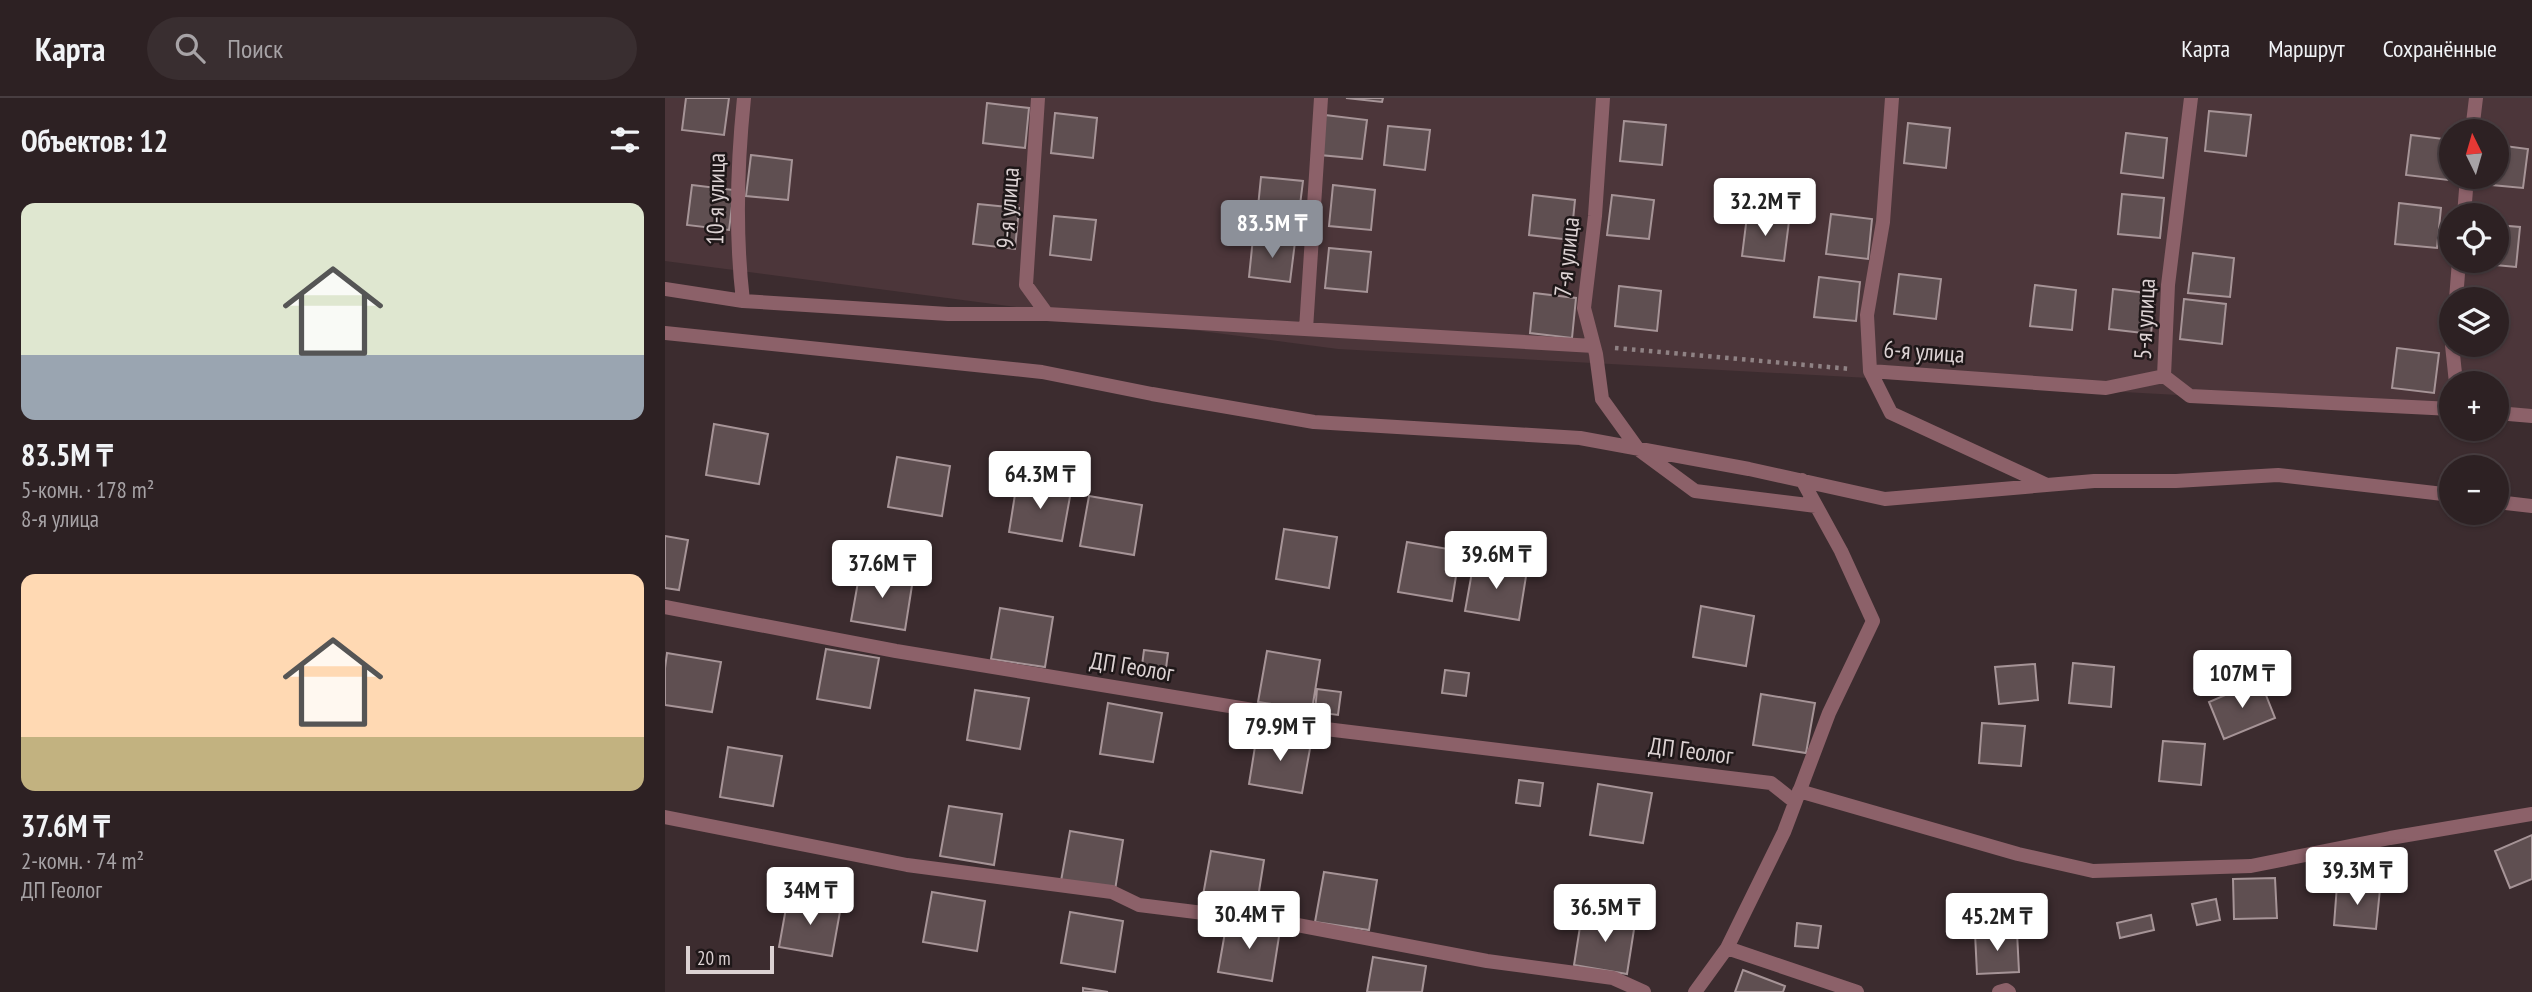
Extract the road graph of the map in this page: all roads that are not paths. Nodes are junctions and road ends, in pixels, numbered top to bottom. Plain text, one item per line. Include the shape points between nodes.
1 (744, 98) edge
2 (1038, 98) edge
3 (1321, 98) edge
4 (1603, 98) edge
5 (1892, 98) edge
6 (2191, 98) edge
7 (2476, 98) edge
8 (2473, 119) edge
9 (665, 289) edge
10 (743, 301) junction
11 (1047, 314) junction
12 (1306, 329) junction
13 (665, 333) edge
14 (1594, 346) junction
15 (1870, 371) junction
16 (2164, 376) junction
17 (2439, 408) edge
18 (2509, 414) edge
19 (2532, 416) edge
20 (1638, 449) junction
21 (1802, 480) junction
22 (2047, 485) junction
23 (2439, 494) edge
24 (2509, 503) edge
25 (1816, 506) junction
26 (2532, 506) edge
27 (665, 607) edge
28 (1797, 797) junction
29 (2532, 814) edge
30 (665, 817) edge
31 (1727, 948) junction
32 (1644, 992) edge
33 (1695, 992) edge
34 (1857, 992) edge
35 (1999, 992) edge
36 (2010, 992) edge

1 - 10 street, 10-я улица via 738,243
2 - 11 street, 9-я улица via 1026,285
3 - 12 street
4 - 14 street, 7-я улица via 1584,308
5 - 15 street, 6-я улица via 1883,222 1867,315
6 - 16 street, 5-я улица via 2168,285
7 - 8 street
9 - 10 street
10 - 11 street via 948,314
11 - 12 street
12 - 14 street
13 - 20 street via 1042,372 1314,422 1580,438
14 - 20 street, 7-я улица via 1602,399
15 - 16 street, 6-я улица via 2106,388
15 - 22 street via 1891,413
16 - 17 street, 5-я улица via 2190,396
18 - 19 street
20 - 21 street
20 - 25 street via 1695,491
21 - 22 street via 1885,499
21 - 25 street
22 - 23 street via 2278,475
24 - 26 street
25 - 28 street via 1873,621 1829,713
27 - 28 street, ДП Геолог via 896,651 1272,713 1301,726 1771,783
28 - 29 street, ДП Геолог via 2093,872 2251,866
28 - 31 street
30 - 32 street via 907,865 1112,892 1139,905 1292,924 1487,961 1613,978
31 - 33 street
31 - 34 street
35 - 36 street

